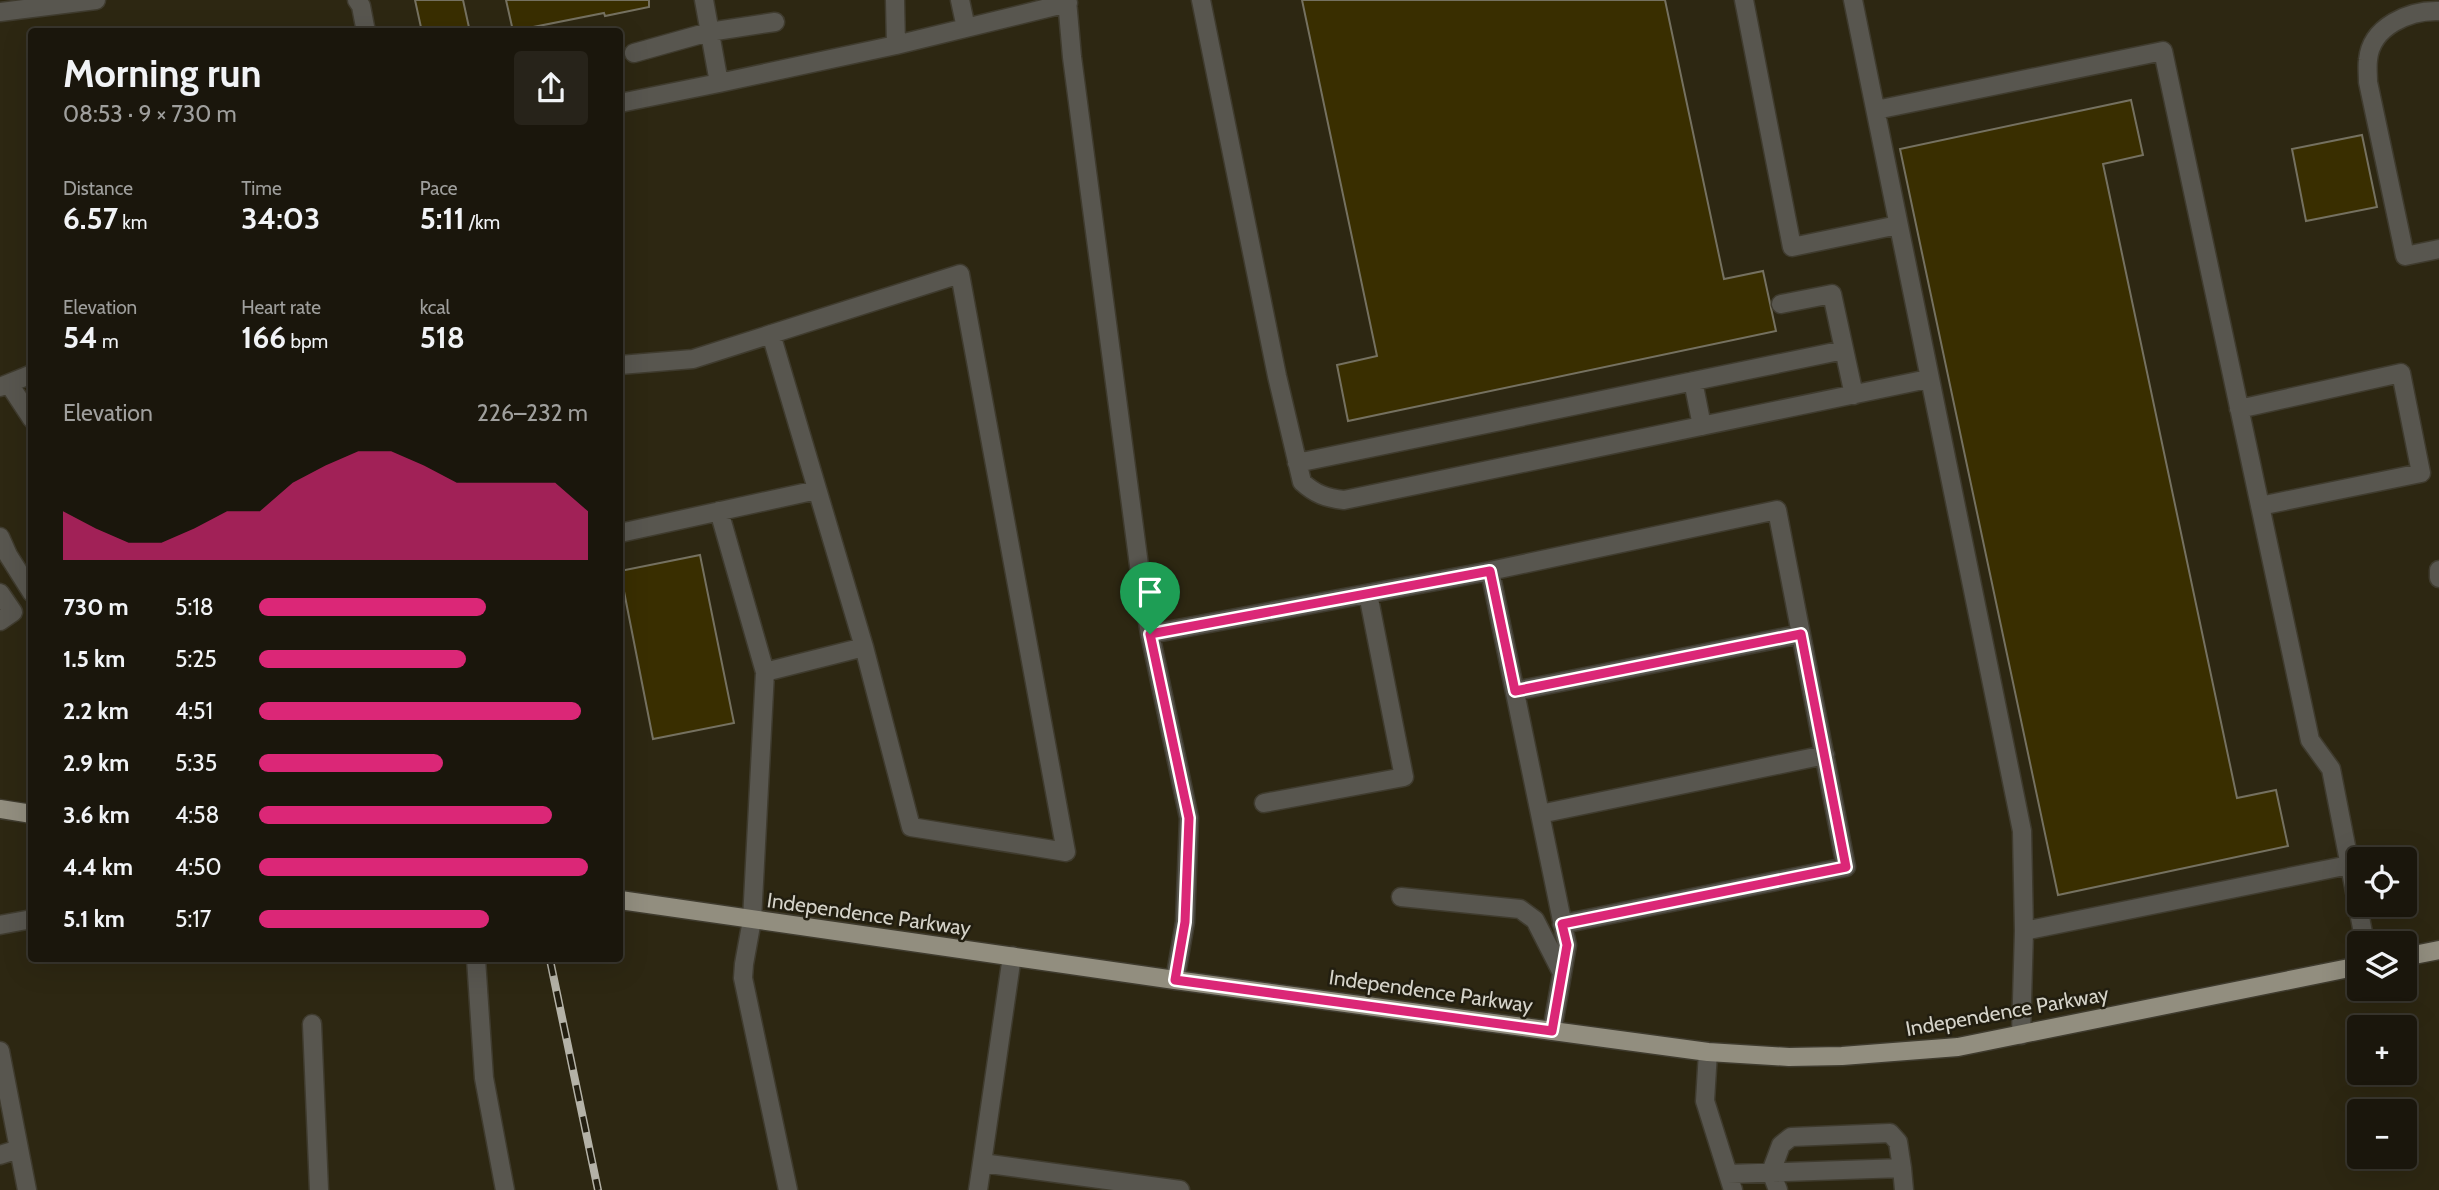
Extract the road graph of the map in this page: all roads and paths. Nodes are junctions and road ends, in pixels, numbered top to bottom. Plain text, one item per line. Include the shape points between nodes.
1 (95, 0) edge
2 (357, 0) edge
3 (704, 0) edge
4 (895, 0) edge
5 (960, 0) edge
6 (1201, 0) edge
7 (1744, 0) edge
8 (1853, 0) edge
9 (1067, 2) edge
10 (1016, 8) edge
11 (2439, 11) edge
12 (0, 12) edge
13 (775, 22) dead end
14 (365, 28) edge
15 (966, 28) junction
16 (709, 32) junction
17 (896, 45) junction
18 (634, 53) dead end
19 (719, 83) junction
20 (623, 102) edge
21 (1876, 110) junction
22 (1898, 225) junction
23 (2439, 249) edge
24 (1781, 304) dead end
25 (771, 334) junction
26 (1844, 350) junction
27 (623, 365) edge
28 (28, 376) edge
29 (1928, 379) junction
30 (1693, 381) junction
31 (5, 385) edge
32 (1854, 395) junction
33 (2239, 409) junction
34 (28, 414) edge
35 (1702, 426) junction
36 (1297, 463) junction
37 (817, 489) junction
38 (2260, 506) junction
39 (719, 511) junction
40 (623, 532) edge
41 (0, 537) edge
42 (2439, 570) edge
43 (1490, 571) junction
44 (2439, 578) edge
45 (28, 587) edge
46 (0, 593) edge
47 (1368, 594) junction
48 (0, 621) edge
49 (1150, 634) junction
50 (1801, 634) junction
51 (864, 647) junction
52 (765, 672) junction
53 (1515, 691) junction
54 (1825, 755) junction
55 (1264, 803) dead end
56 (0, 809) edge
57 (28, 813) edge
58 (1540, 814) junction
59 (2347, 855) edge
60 (2347, 865) edge
61 (1401, 897) dead end
62 (623, 900) edge
63 (28, 920) edge
64 (752, 920) junction
65 (1562, 924) junction
66 (0, 925) edge
67 (2024, 931) junction
68 (2439, 950) edge
69 (2417, 954) edge
70 (1012, 956) junction
71 (476, 962) edge
72 (2347, 968) edge
73 (1562, 973) junction
74 (1175, 980) junction
75 (312, 1024) dead end
76 (1552, 1031) junction
77 (2021, 1035) junction
78 (0, 1051) edge
79 (1708, 1052) junction
80 (19, 1149) junction
81 (0, 1155) edge
82 (982, 1163) junction
83 (1893, 1168) junction
84 (1771, 1172) junction
85 (1731, 1182) edge
86 (27, 1190) edge
87 (319, 1190) edge
88 (505, 1190) edge
89 (788, 1190) edge
90 (978, 1190) edge
91 (1180, 1190) edge
92 (1778, 1190) edge
93 (1904, 1190) edge

1 - 12 lane
2 - 14 lane
3 - 16 lane
4 - 17 lane
5 - 15 lane
6 - 36 lane
7 - 22 lane via 1792,247
8 - 21 lane
9 - 10 lane
9 - 49 lane
10 - 15 lane
11 - 23 lane via 2391,22 2368,57 2368,82 2405,256
13 - 16 lane
15 - 17 lane
16 - 18 lane
16 - 19 lane
17 - 19 lane
19 - 20 lane
21 - 22 lane
21 - 33 lane via 2163,51
22 - 29 lane
24 - 26 lane via 1832,294
25 - 27 lane via 693,359
25 - 37 lane
25 - 51 lane via 960,274 1066,852 911,827
26 - 30 lane
26 - 32 lane
28 - 31 lane
29 - 32 lane
29 - 67 lane via 2022,831
30 - 35 lane
30 - 36 lane
31 - 34 lane
32 - 35 lane
33 - 38 lane
33 - 38 lane via 2400,373 2421,473
35 - 36 lane via 1344,500 1312,491 1302,482
37 - 39 lane
37 - 51 lane
38 - 59 lane via 2310,740 2330,769
39 - 40 lane
39 - 52 lane
41 - 45 lane
42 - 44 lane
43 - 47 lane
43 - 50 lane via 1777,510
43 - 53 lane
46 - 48 lane via 13,612
47 - 49 lane
47 - 55 lane via 1404,777
49 - 74 lane via 1189,818 1185,922
50 - 53 lane
50 - 54 lane
51 - 52 lane
52 - 64 lane
53 - 58 lane
54 - 58 lane
54 - 65 lane via 1846,867
56 - 57 main road
58 - 65 lane
60 - 67 lane
61 - 73 lane via 1520,909 1535,920
62 - 64 main road, Independence Parkway
63 - 66 lane
64 - 70 main road, Independence Parkway
64 - 89 lane via 743,978
65 - 73 lane via 1567,945
67 - 77 lane
68 - 69 main road
70 - 74 main road, Independence Parkway
70 - 82 lane
71 - 88 lane via 484,1078
72 - 77 main road, Independence Parkway
73 - 76 lane
74 - 76 main road, Independence Parkway
75 - 87 lane
76 - 79 main road, Independence Parkway
77 - 79 main road, Independence Parkway via 1886,1054 1789,1057
78 - 80 lane
79 - 85 lane via 1704,1101
80 - 81 lane
80 - 86 lane
82 - 90 lane
82 - 91 lane
83 - 84 lane
83 - 84 lane via 1896,1137 1884,1133 1791,1136 1781,1145
83 - 93 lane
84 - 85 lane
84 - 92 lane

